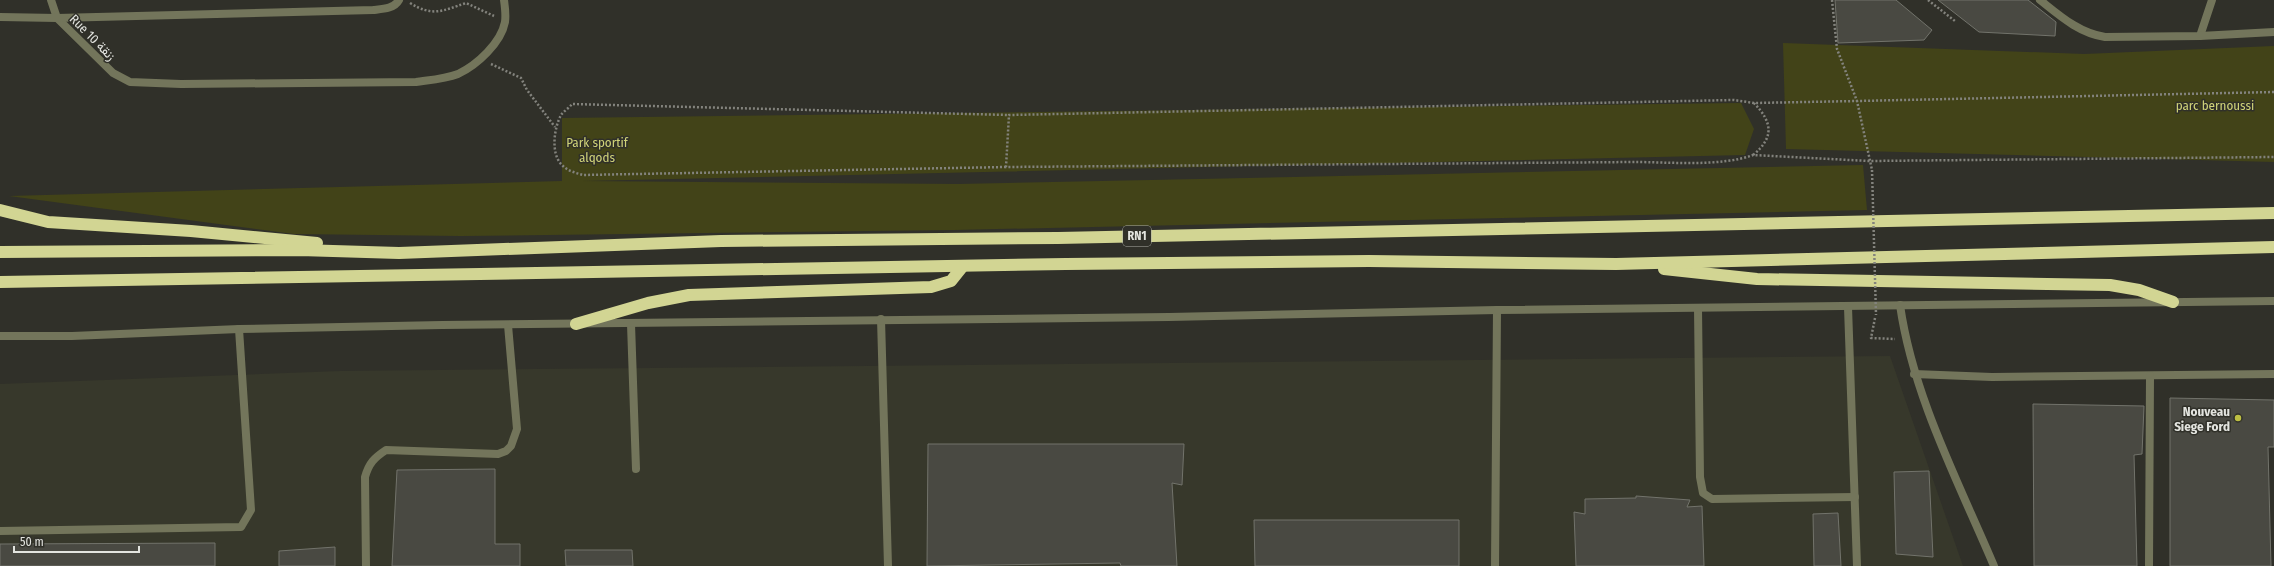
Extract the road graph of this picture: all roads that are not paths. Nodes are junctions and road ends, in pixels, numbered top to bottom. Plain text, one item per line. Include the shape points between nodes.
1 (51, 0) edge
2 (504, 0) edge
3 (2040, 0) edge
4 (2212, 0) edge
5 (398, 2) edge
6 (0, 17) edge
7 (57, 18) junction
8 (2274, 32) edge
9 (2200, 36) junction
10 (0, 210) edge
11 (2274, 213) edge
12 (2274, 247) edge
13 (0, 252) edge
14 (399, 253) junction
15 (1616, 264) junction
16 (963, 266) junction
17 (0, 282) edge
18 (2274, 301) edge
19 (2173, 302) junction
20 (1900, 305) junction
21 (1848, 307) junction
22 (1698, 308) junction
23 (1497, 310) junction
24 (881, 319) junction
25 (576, 324) junction
26 (631, 324) junction
27 (508, 325) junction
28 (239, 329) junction
29 (0, 336) edge
30 (1914, 374) junction
31 (2274, 374) edge
32 (2150, 376) junction
33 (636, 469) dead end
34 (1856, 497) junction
35 (0, 531) edge
36 (366, 566) edge
37 (888, 566) edge
38 (1495, 566) edge
39 (1857, 566) edge
40 (1994, 566) edge
41 (2149, 566) edge

1 - 7 street, Rue 10 زنقة
2 - 7 street, Rue 10 زنقة via 505,21 501,34 492,47 459,73 416,82 130,82 113,73
3 - 9 street via 2055,13 2091,35
4 - 9 street
5 - 7 street via 386,9 373,10
6 - 7 street
8 - 9 street
10 - 14 highway via 48,222 232,235
11 - 14 highway, RN1 via 1058,238 721,241
12 - 15 highway, RN1
13 - 14 highway, RN1 via 300,250
15 - 16 highway, RN1 via 1369,261
15 - 19 highway via 1757,279 2110,286 2139,290
16 - 17 highway, RN1
16 - 25 highway via 951,281 931,287 689,295 655,301
18 - 19 street
19 - 20 street
20 - 21 street
20 - 30 street
21 - 22 street
21 - 34 street
22 - 23 street
22 - 34 street via 1700,476 1703,493 1712,500
23 - 24 street via 1169,317
23 - 38 street
24 - 26 street
24 - 37 street
25 - 26 street
25 - 27 street
26 - 33 street
27 - 28 street
27 - 36 street via 517,429 511,446 498,454 386,450 374,458 365,477
28 - 29 street via 72,336
28 - 35 street via 251,510 241,528
30 - 32 street via 1992,377
30 - 40 street
31 - 32 street
32 - 41 street
34 - 39 street

